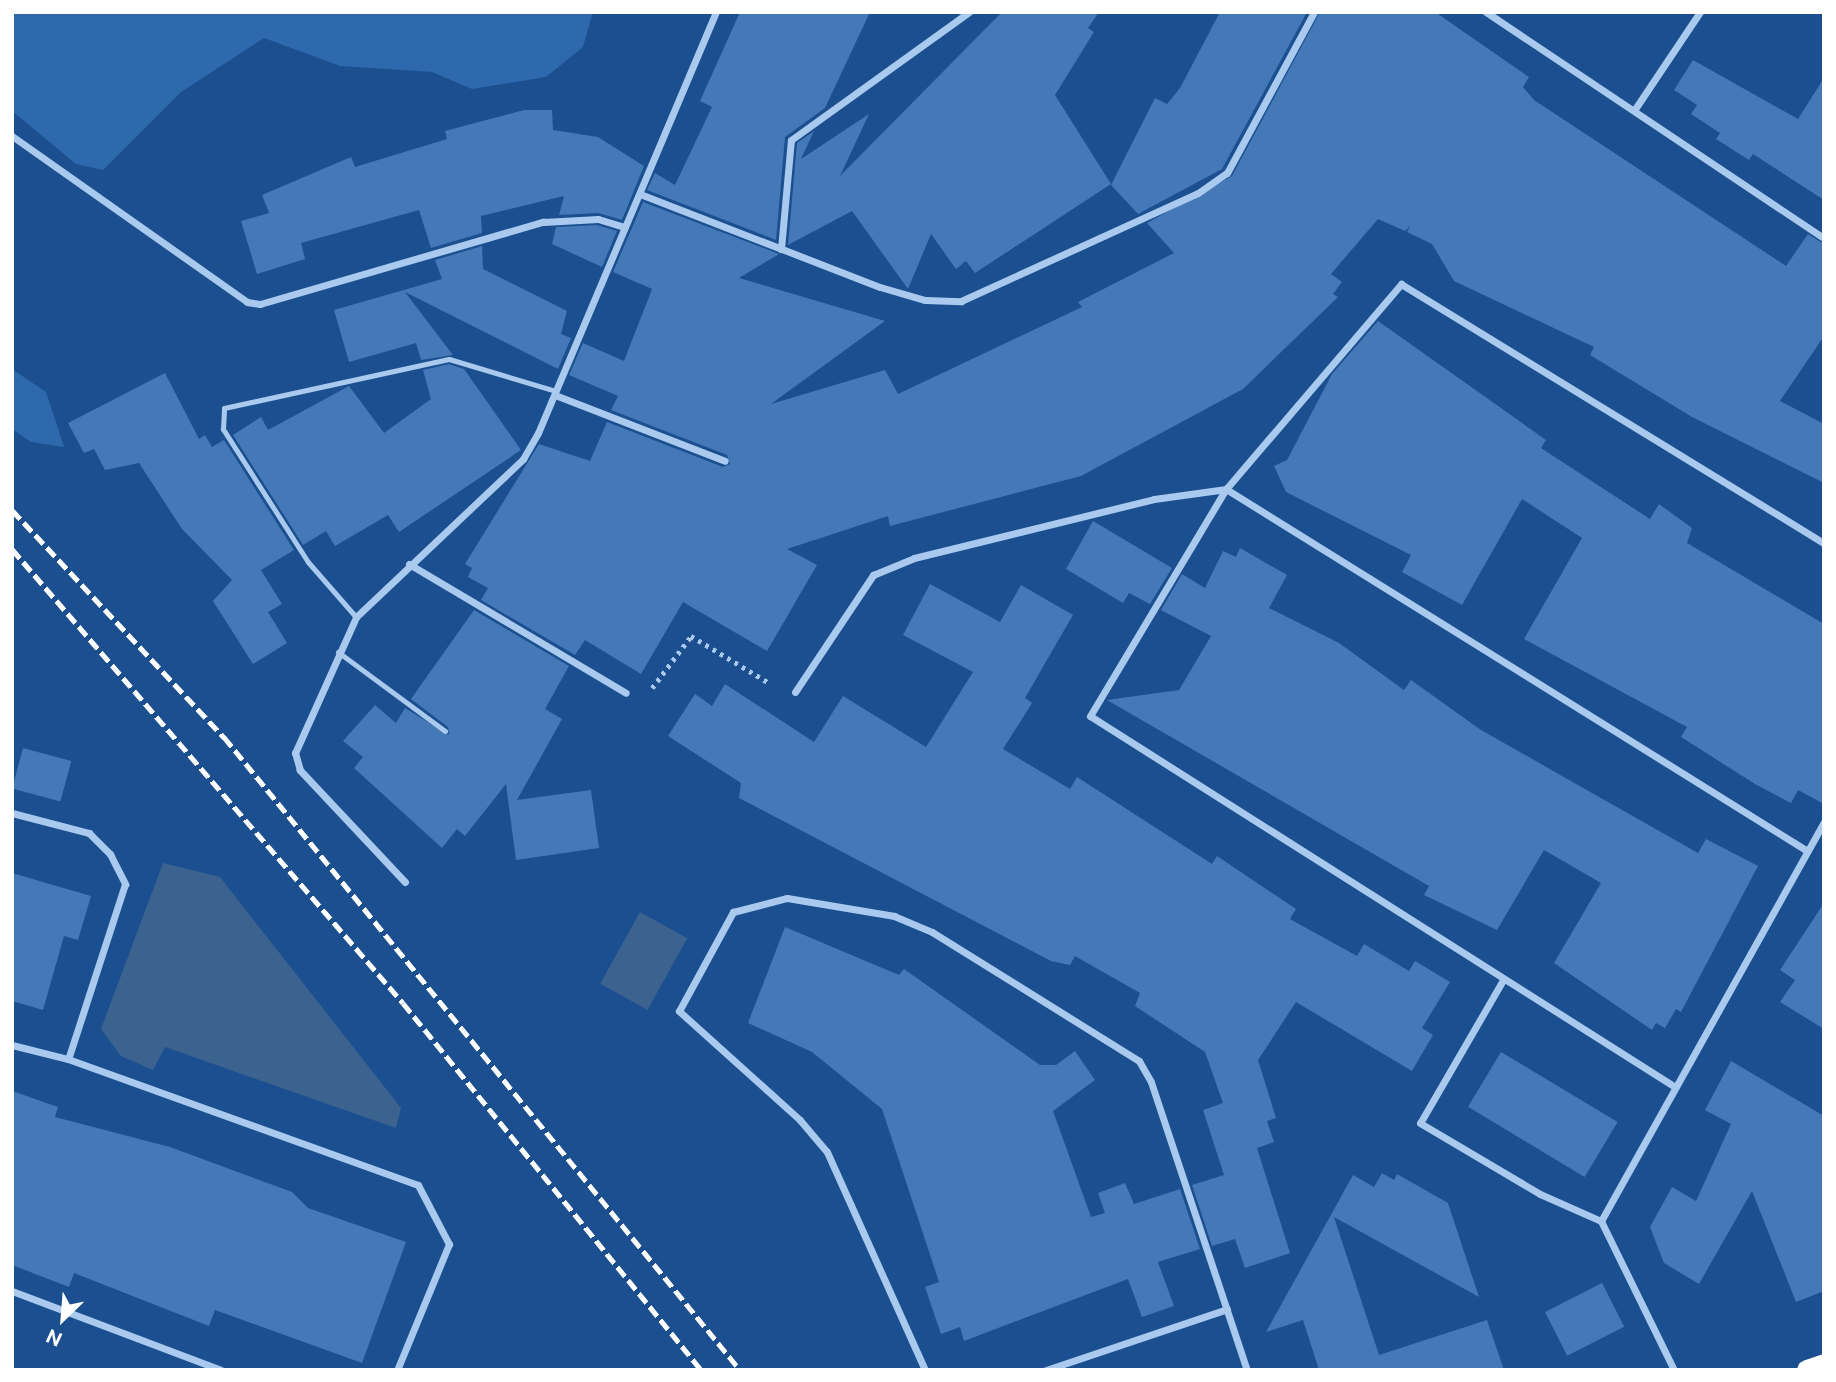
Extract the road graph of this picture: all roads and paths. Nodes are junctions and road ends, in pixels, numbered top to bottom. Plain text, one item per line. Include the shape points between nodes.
1 (716, 12) edge
2 (969, 12) edge
3 (1314, 12) edge
4 (1486, 12) edge
5 (1700, 12) edge
6 (1634, 109) junction
7 (12, 136) edge
8 (640, 194) junction
9 (625, 227) junction
10 (1824, 238) edge
11 (781, 249) junction
12 (555, 393) junction
13 (725, 461) dead end
14 (1226, 489) junction
15 (1824, 543) edge
16 (409, 564) junction
17 (356, 617) junction
18 (338, 652) junction
19 (796, 692) joint
20 (626, 693) joint
21 (445, 731) dead end
22 (12, 813) edge
23 (1824, 822) edge
24 (1806, 850) junction
25 (405, 882) dead end
26 (1503, 980) junction
27 (12, 1045) edge
28 (68, 1059) junction
29 (1672, 1085) junction
30 (1601, 1221) junction
31 (12, 1291) edge
32 (1227, 1309) junction
33 (1824, 1364) edge
34 (221, 1370) edge
35 (397, 1370) edge
36 (925, 1370) edge
37 (1046, 1370) edge
38 (1247, 1370) edge
39 (1674, 1370) edge
40 (1807, 1370) edge

1 - 8 street
2 - 11 street via 791,140
3 - 11 street via 1227,173 985,293 925,300
4 - 6 street
5 - 6 street
6 - 10 street
7 - 9 street via 247,302 260,304 543,222 598,219
8 - 9 street
8 - 11 street
9 - 12 street
12 - 13 street
12 - 16 street via 523,459
12 - 17 lane via 449,359 224,408 223,429 308,562
14 - 15 street via 1401,284
14 - 19 street via 1154,499 914,558 873,575
14 - 24 street
14 - 26 street via 1090,716
16 - 17 street
16 - 20 street
17 - 18 street
18 - 21 lane
18 - 25 street via 295,753 300,770
19 - 20 path via 758,680 691,636 641,702
22 - 28 street via 89,833 110,854 125,884
23 - 24 street
24 - 29 street
26 - 29 street
26 - 30 street via 1420,1122 1540,1194
27 - 28 street
28 - 35 street via 418,1185 450,1244
29 - 30 street
30 - 39 street
31 - 34 street
32 - 36 street via 1151,1082 1139,1061 1110,1038 894,916 787,898 733,912 679,1011 800,1120 827,1152
32 - 37 street
32 - 38 street
33 - 40 highway

